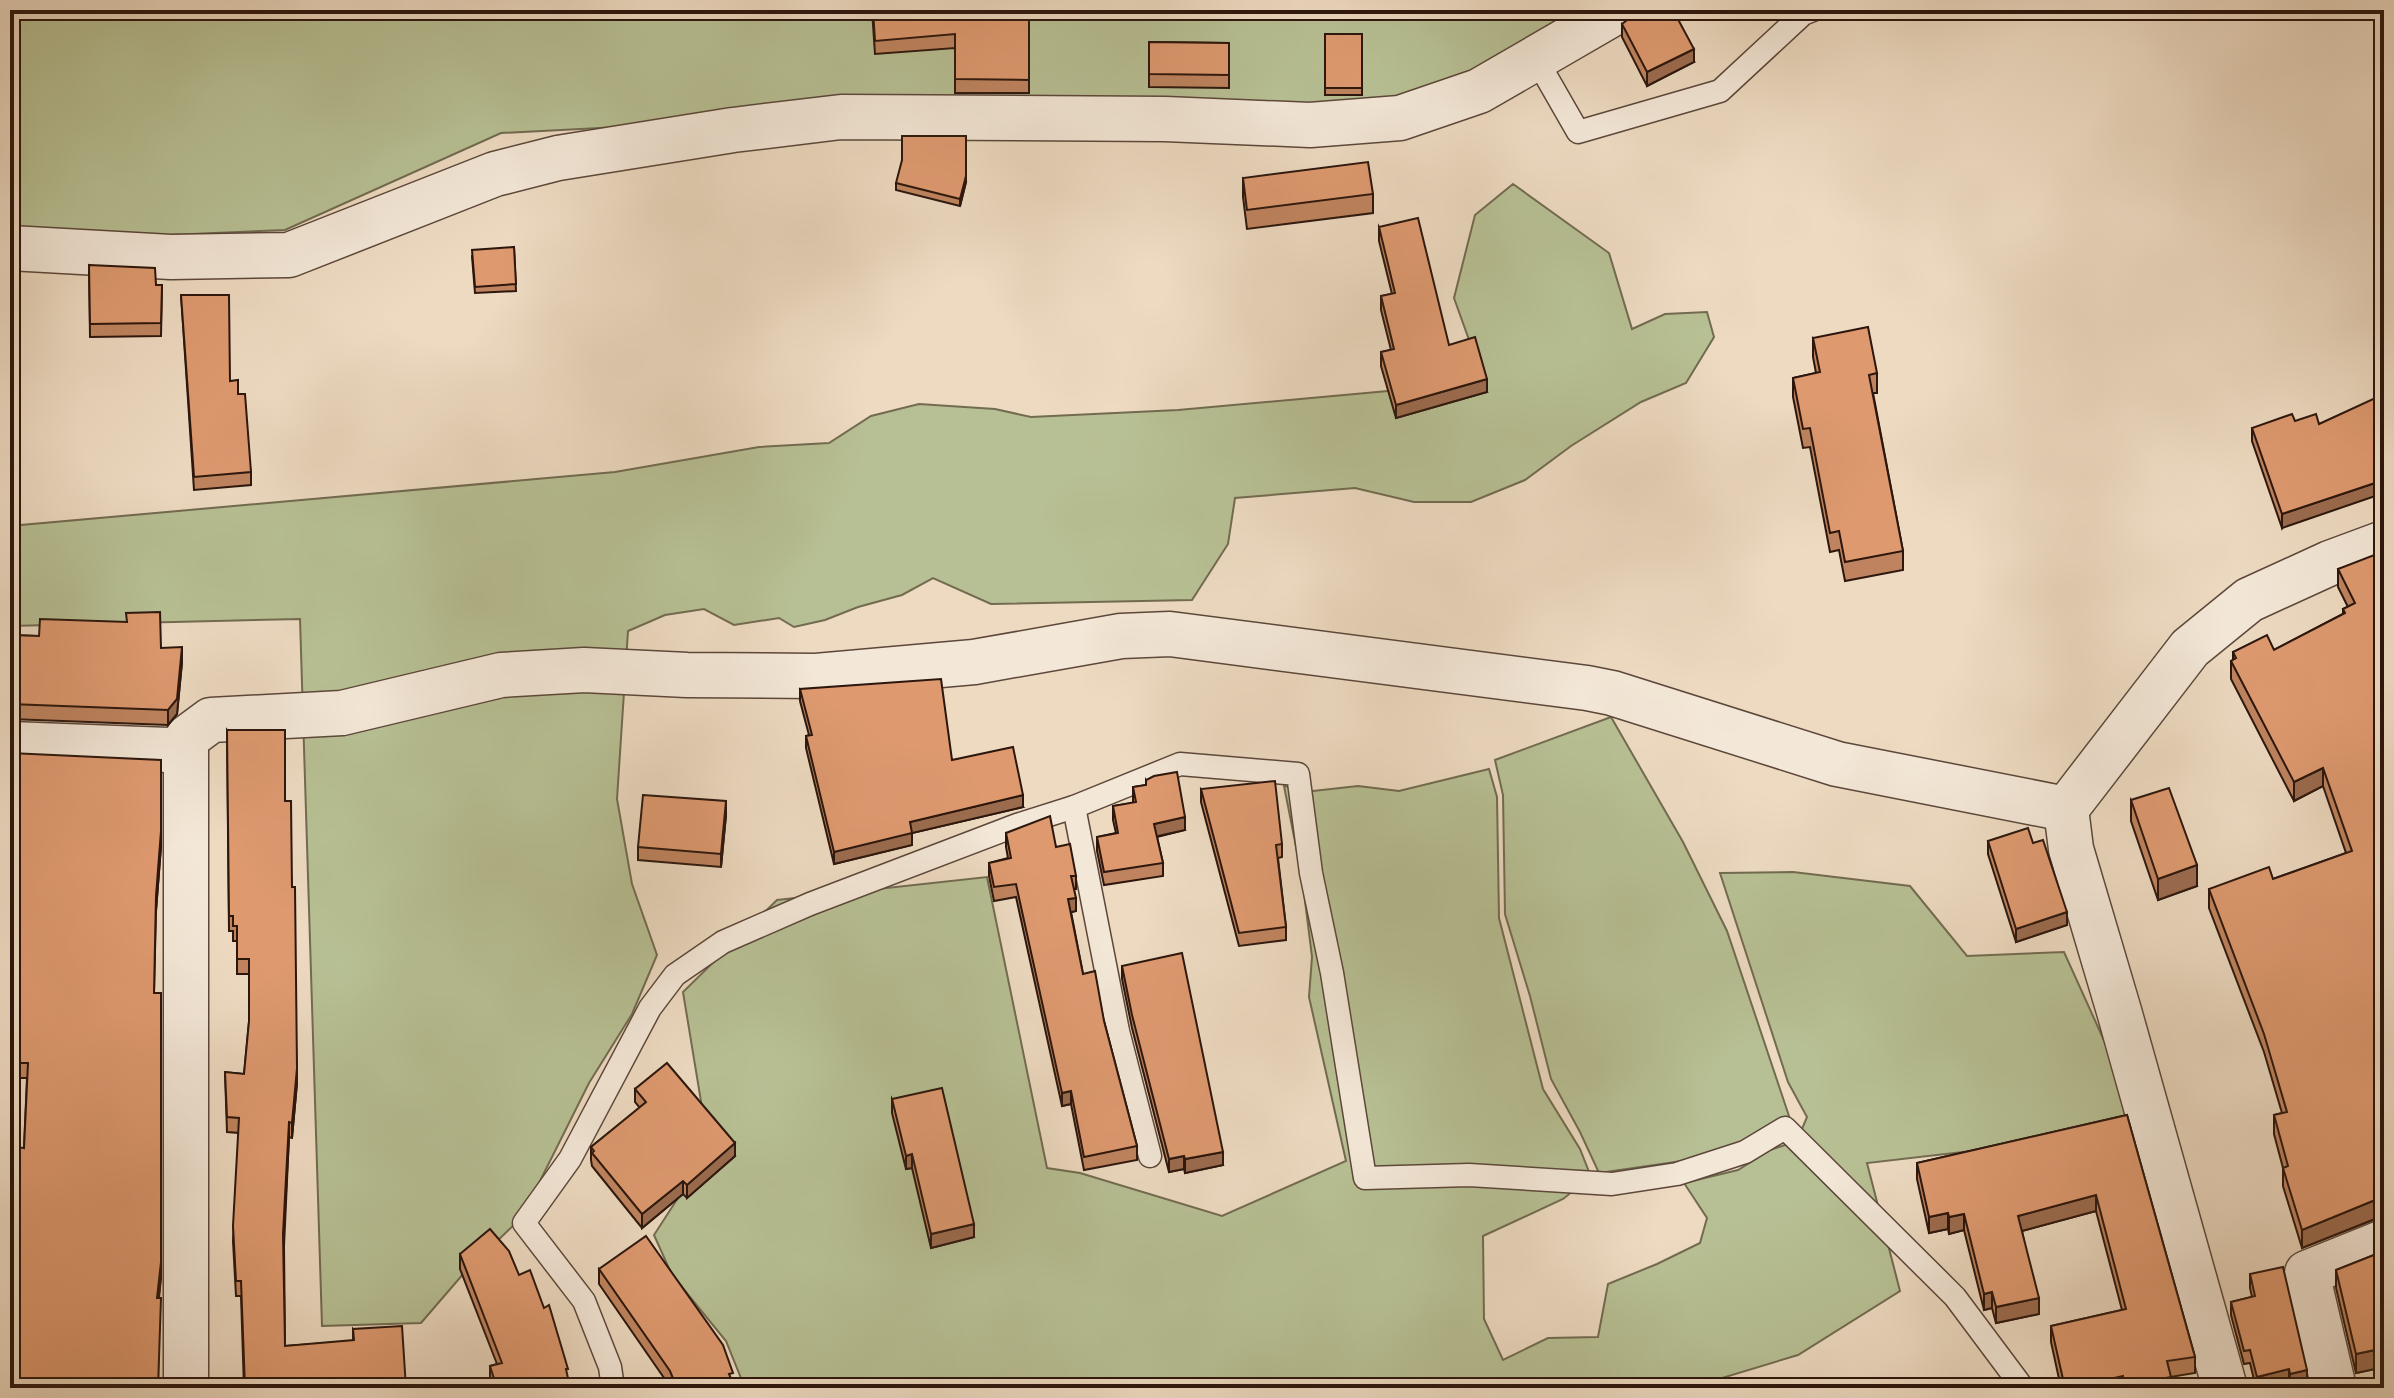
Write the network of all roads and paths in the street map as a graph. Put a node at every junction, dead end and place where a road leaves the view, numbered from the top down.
1 (1619, 10) edge
2 (1813, 10) edge
3 (1535, 57) junction
4 (10, 248) edge
5 (2384, 543) edge
6 (10, 744) edge
7 (186, 747) junction
8 (1074, 807) junction
9 (2066, 809) junction
10 (1150, 1156) dead end
11 (2384, 1242) edge
12 (186, 1388) edge
13 (613, 1388) edge
14 (2023, 1388) edge
15 (2225, 1388) edge
16 (2334, 1388) edge

1 - 3 street
2 - 3 lane
3 - 4 street
5 - 9 street
6 - 7 street
7 - 9 street
7 - 12 street
8 - 10 lane
8 - 13 lane
8 - 14 lane
9 - 15 street
11 - 16 street

